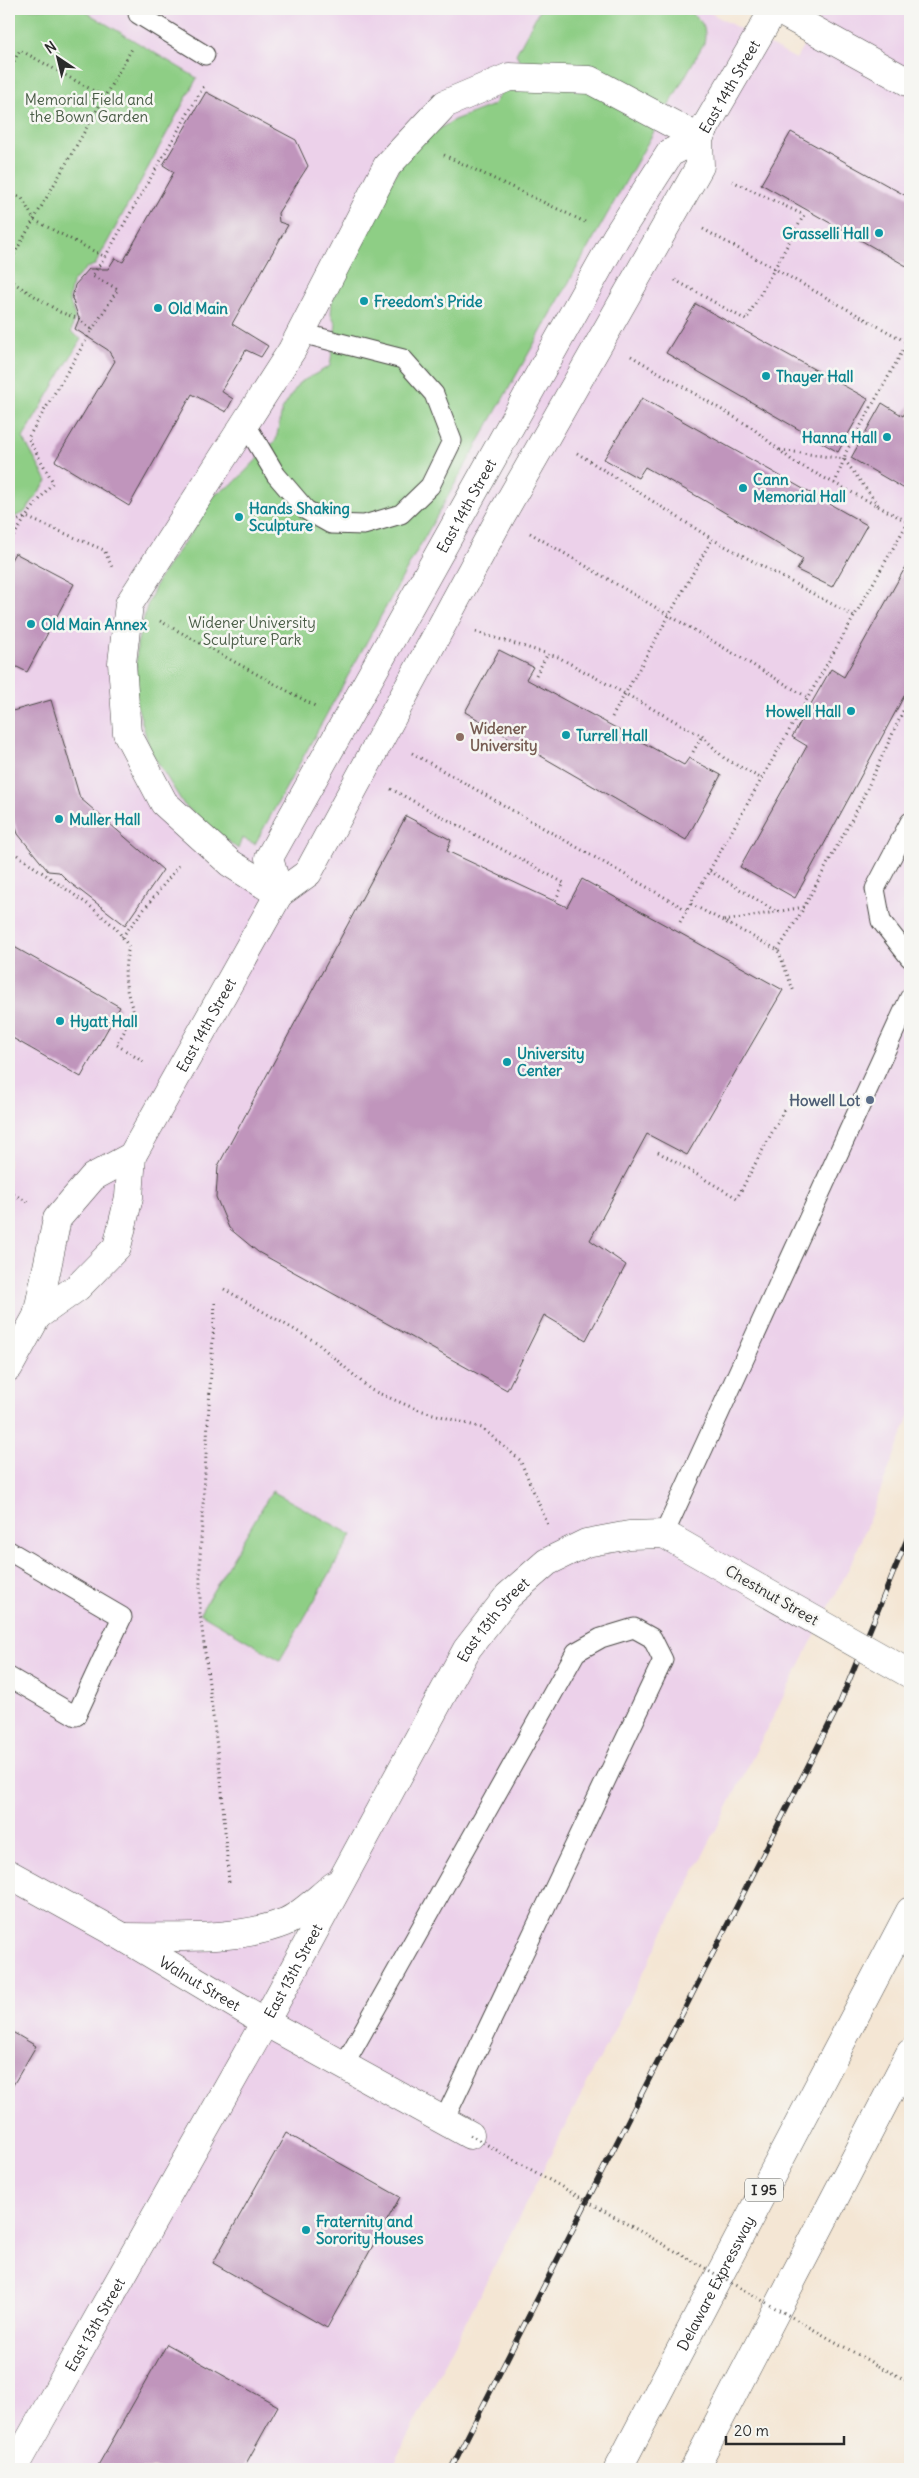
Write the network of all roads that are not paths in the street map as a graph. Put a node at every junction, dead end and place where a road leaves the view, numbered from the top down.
1 (775, 9) edge
2 (145, 15) edge
3 (205, 55) dead end
4 (910, 83) edge
5 (699, 138) junction
6 (301, 333) junction
7 (245, 423) junction
8 (910, 822) edge
9 (278, 894) junction
10 (910, 958) edge
11 (910, 997) edge
12 (132, 1156) junction
13 (37, 1316) junction
14 (9, 1367) edge
15 (629, 1534) joint
16 (664, 1534) junction
17 (9, 1551) edge
18 (910, 1674) edge
19 (9, 1677) edge
20 (9, 1874) edge
21 (344, 1878) junction
22 (910, 1911) edge
23 (123, 1937) junction
24 (265, 2022) junction
25 (910, 2053) edge
26 (344, 2065) junction
27 (444, 2120) junction
28 (470, 2135) road end
29 (13, 2469) edge
30 (618, 2469) edge
31 (694, 2469) edge

1 - 4 main road
1 - 5 main road, East 14th Street
2 - 3 lane
5 - 6 main road
5 - 9 main road, East 14th Street
5 - 9 main road, East 14th Street
6 - 7 main road
6 - 7 lane
7 - 9 main road
8 - 10 lane
9 - 12 main road, East 14th Street
11 - 16 lane
12 - 13 main road, East 14th Street
12 - 13 main road, East 14th Street
13 - 14 main road, East 14th Street
15 - 16 main road, Chestnut Street
15 - 21 main road, East 13th Street
16 - 18 main road, Chestnut Street, bridge
17 - 19 lane
20 - 23 main road, Walnut Street
21 - 23 main road
21 - 24 main road, East 13th Street
22 - 30 main road, Delaware Expressway / I 95
23 - 24 main road, Walnut Street
24 - 26 main road, Walnut Street
24 - 29 main road, East 13th Street
25 - 31 main road
26 - 27 main road, Walnut Street
26 - 27 lane
27 - 28 main road, Walnut Street

